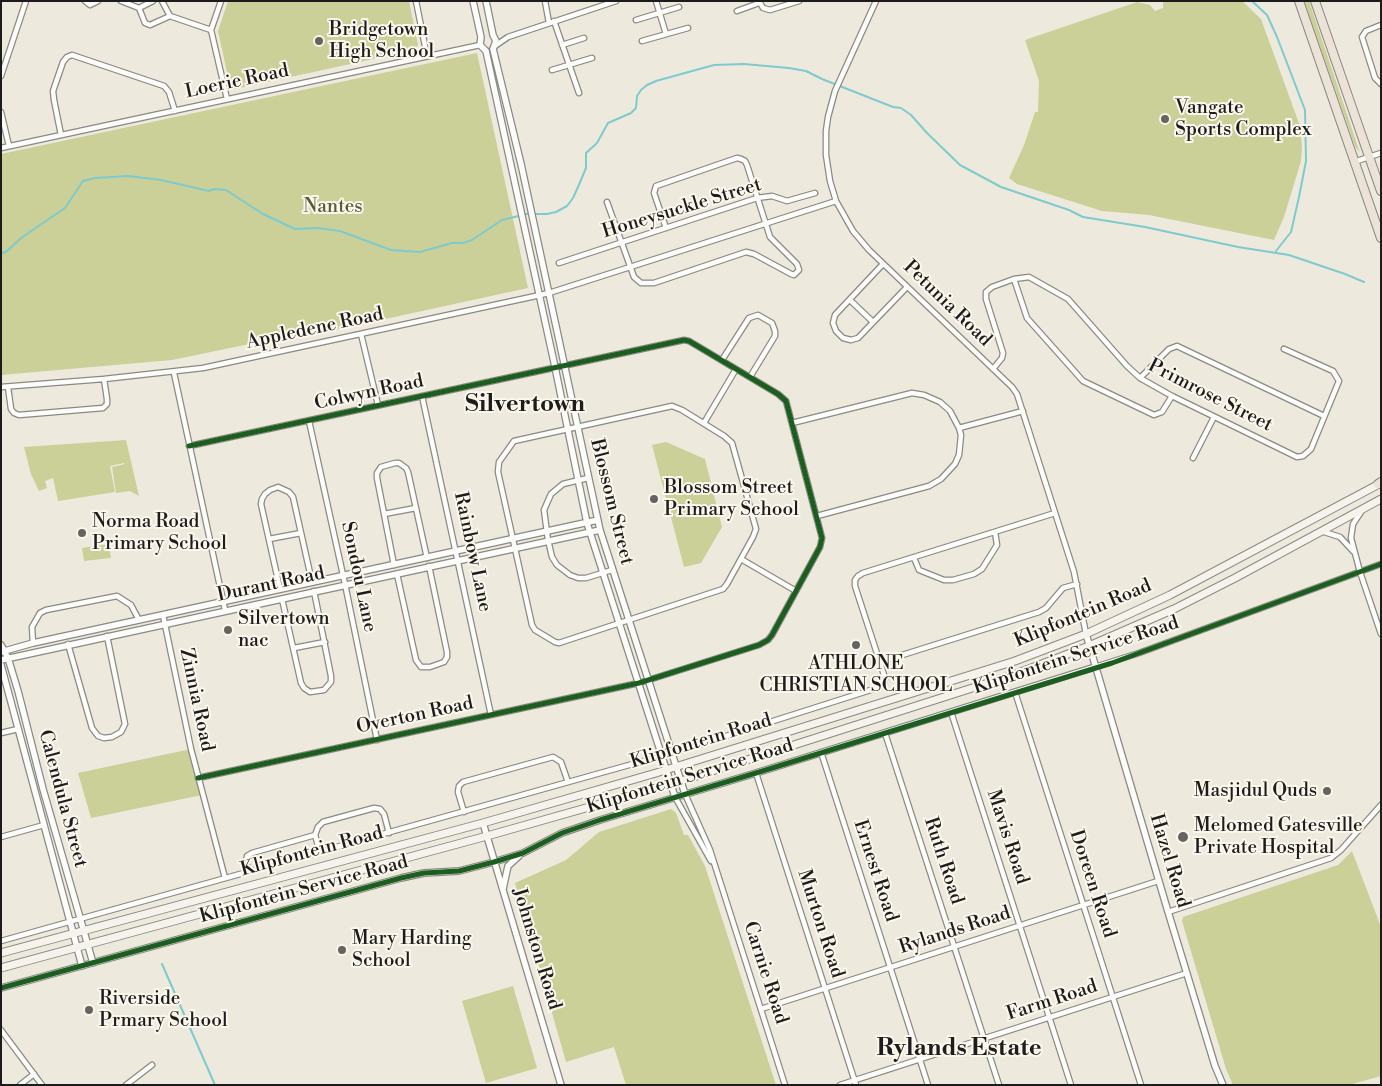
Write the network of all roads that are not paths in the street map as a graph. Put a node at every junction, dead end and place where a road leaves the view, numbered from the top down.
1 (26, 1) edge
2 (85, 1) edge
3 (98, 1) edge
4 (121, 1) edge
5 (153, 1) edge
6 (162, 1) edge
7 (221, 1) edge
8 (416, 1) edge
9 (473, 1) edge
10 (486, 1) edge
11 (545, 1) edge
12 (616, 1) edge
13 (656, 1) edge
14 (799, 1) edge
15 (876, 1) edge
16 (1299, 1) edge
17 (1315, 1) edge
18 (759, 2) edge
19 (605, 3) edge
20 (679, 7) dead end
21 (139, 8) junction
22 (737, 11) dead end
23 (660, 13) junction
24 (170, 16) junction
25 (636, 20) dead end
26 (552, 22) junction
27 (1381, 25) edge
28 (688, 28) dead end
29 (211, 30) junction
30 (666, 34) junction
31 (494, 36) junction
32 (480, 37) junction
33 (508, 37) junction
34 (584, 38) dead end
35 (642, 41) dead end
36 (562, 44) junction
37 (480, 45) junction
38 (494, 47) junction
39 (486, 51) junction
40 (427, 56) junction
41 (592, 58) dead end
42 (569, 65) junction
43 (552, 70) dead end
44 (1, 76) edge
45 (1381, 84) edge
46 (579, 93) dead end
47 (227, 100) junction
48 (175, 111) junction
49 (1, 112) edge
50 (61, 135) junction
51 (9, 146) junction
52 (1, 148) edge
53 (1381, 152) edge
54 (1369, 157) junction
55 (1354, 162) junction
56 (521, 164) junction
57 (511, 167) junction
58 (1381, 191) edge
59 (815, 193) dead end
60 (757, 198) junction
61 (836, 201) junction
62 (607, 202) dead end
63 (766, 223) junction
64 (666, 228) junction
65 (1381, 238) edge
66 (621, 242) junction
67 (559, 264) dead end
68 (883, 264) junction
69 (630, 267) junction
70 (1014, 279) junction
71 (907, 287) junction
72 (549, 293) junction
73 (540, 295) junction
74 (850, 300) junction
75 (873, 322) junction
76 (361, 334) junction
77 (1284, 349) dead end
78 (722, 360) junction
79 (564, 366) junction
80 (555, 368) junction
81 (736, 369) junction
82 (993, 369) junction
83 (174, 373) junction
84 (750, 377) junction
85 (1140, 378) junction
86 (104, 380) junction
87 (1, 387) edge
88 (8, 387) junction
89 (422, 396) junction
90 (1172, 396) junction
91 (378, 405) junction
92 (1023, 411) junction
93 (1324, 416) junction
94 (1214, 417) junction
95 (309, 421) junction
96 (704, 423) junction
97 (792, 424) junction
98 (577, 427) junction
99 (959, 428) junction
100 (568, 429) junction
101 (189, 446) junction
102 (1193, 458) dead end
103 (588, 478) junction
104 (578, 480) junction
105 (1380, 483) edge
106 (1381, 500) edge
107 (1368, 506) junction
108 (416, 508) junction
109 (1056, 513) junction
110 (384, 514) junction
111 (817, 516) junction
112 (598, 520) junction
113 (587, 523) junction
114 (600, 530) junction
115 (546, 532) junction
116 (590, 532) junction
117 (995, 532) junction
118 (1321, 532) junction
119 (300, 533) junction
120 (269, 539) junction
121 (513, 539) junction
122 (548, 540) junction
123 (515, 548) junction
124 (457, 551) junction
125 (1354, 552) junction
126 (427, 558) junction
127 (914, 558) junction
128 (458, 560) junction
129 (741, 560) junction
130 (394, 564) junction
131 (1381, 564) edge
132 (429, 566) junction
133 (612, 570) junction
134 (1360, 572) junction
135 (603, 573) junction
136 (397, 574) junction
137 (343, 576) junction
138 (312, 582) junction
139 (345, 584) junction
140 (1077, 584) junction
141 (280, 589) junction
142 (314, 591) junction
143 (796, 591) junction
144 (282, 599) junction
145 (223, 602) junction
146 (225, 610) junction
147 (163, 615) junction
148 (139, 620) junction
149 (629, 620) junction
150 (620, 623) junction
151 (164, 624) junction
152 (1380, 628) edge
153 (86, 631) junction
154 (1086, 634) junction
155 (1381, 634) edge
156 (107, 636) junction
157 (88, 640) junction
158 (325, 642) junction
159 (34, 643) junction
160 (68, 644) junction
161 (1088, 646) junction
162 (294, 648) junction
163 (2, 649) edge
164 (8, 658) junction
165 (1, 660) edge
166 (880, 662) junction
167 (1, 665) edge
168 (1095, 667) junction
169 (649, 680) junction
170 (639, 683) junction
171 (1015, 692) junction
172 (951, 712) junction
173 (491, 715) junction
174 (18, 729) junction
175 (1, 733) edge
176 (885, 733) junction
177 (377, 740) junction
178 (822, 752) junction
179 (672, 753) junction
180 (662, 756) junction
181 (676, 767) junction
182 (667, 770) junction
183 (756, 773) junction
184 (198, 778) junction
185 (568, 782) junction
186 (680, 782) junction
187 (671, 784) junction
188 (43, 789) junction
189 (36, 791) junction
190 (685, 794) junction
191 (675, 797) junction
192 (1381, 805) edge
193 (464, 812) junction
194 (483, 823) junction
195 (44, 825) junction
196 (389, 833) junction
197 (315, 835) junction
198 (487, 836) junction
199 (1, 837) edge
200 (320, 852) junction
201 (523, 853) junction
202 (494, 862) junction
203 (249, 872) junction
204 (716, 872) junction
205 (225, 878) junction
206 (1158, 881) junction
207 (503, 892) junction
208 (1083, 905) junction
209 (1168, 912) junction
210 (80, 920) junction
211 (69, 923) junction
212 (1020, 926) junction
213 (83, 931) junction
214 (72, 934) junction
215 (1, 941) edge
216 (88, 945) junction
217 (955, 947) junction
218 (76, 948) junction
219 (1, 953) edge
220 (93, 963) junction
221 (82, 966) junction
222 (890, 967) junction
223 (1, 968) edge
224 (1187, 973) junction
225 (1, 988) edge
226 (825, 988) junction
227 (1113, 997) junction
228 (761, 1009) junction
229 (1049, 1018) junction
230 (1, 1030) edge
231 (984, 1038) junction
232 (920, 1060) junction
233 (152, 1065) dead end
234 (34, 1074) junction
235 (856, 1082) edge
236 (20, 1085) edge
237 (42, 1085) edge
238 (126, 1085) edge
239 (561, 1085) edge
240 (785, 1085) edge
241 (840, 1085) edge
242 (928, 1085) edge
243 (999, 1085) edge
244 (1071, 1085) edge
245 (1141, 1085) edge
246 (1223, 1085) edge

1 - 44 street
2 - 3 street
4 - 21 street
5 - 21 street
6 - 24 street
7 - 29 street
8 - 40 street
9 - 32 street
10 - 31 street
11 - 26 street
12 - 19 street
13 - 23 street
14 - 18 street
15 - 61 street, Petunia Road
16 - 55 highway
17 - 54 highway
18 - 22 street
19 - 26 street
20 - 23 street
21 - 24 street
23 - 25 street
23 - 30 street
24 - 29 street
26 - 33 street
26 - 36 street
27 - 45 street
28 - 30 street
29 - 47 street
30 - 35 street
31 - 32 street
31 - 33 street
31 - 38 street
32 - 37 street
33 - 38 street
34 - 36 street
36 - 42 street
37 - 39 street
37 - 40 street, Loerie Road
38 - 39 street
38 - 56 street, Blossom Street
39 - 57 street, Blossom Street
40 - 47 street, Loerie Road
41 - 42 street
42 - 43 street
42 - 46 street
47 - 48 street, Loerie Road
48 - 50 street, Loerie Road
48 - 50 street
49 - 51 street
50 - 51 street, Loerie Road
51 - 52 street, Loerie Road
53 - 54 street
54 - 55 street
54 - 58 highway
55 - 65 highway
56 - 57 street
56 - 72 street, Blossom Street
57 - 73 street, Blossom Street
59 - 60 street, Honeysuckle Street
60 - 63 street
60 - 64 street, Honeysuckle Street
60 - 64 street
61 - 63 street, Appledene Road
61 - 68 street, Petunia Road
62 - 66 street
63 - 69 street, Appledene Road
63 - 69 street
64 - 66 street, Honeysuckle Street
66 - 67 street, Honeysuckle Street
66 - 69 street
68 - 71 street, Petunia Road
68 - 74 street
69 - 72 street, Appledene Road
70 - 82 street, Primrose Street
70 - 85 street, Primrose Street
70 - 90 street
71 - 75 street
71 - 82 street, Petunia Road
72 - 73 street, Appledene Road
72 - 79 street, Blossom Street
73 - 76 street, Appledene Road
73 - 80 street, Blossom Street
74 - 75 street
74 - 75 street
76 - 83 street, Appledene Road
76 - 91 street
77 - 93 street, Primrose Street
78 - 79 street, Colwyn Road
78 - 81 street, Colwyn Road
78 - 84 street
79 - 80 street, Colwyn Road
79 - 98 street, Blossom Street
80 - 89 street, Colwyn Road
80 - 100 street, Blossom Street
81 - 84 street, Colwyn Road
81 - 96 street
82 - 92 street, Petunia Road
83 - 86 street, Appledene Road
83 - 101 street
84 - 97 street, Colwyn Road
85 - 90 street, Primrose Street
85 - 93 street
86 - 88 street, Appledene Road
86 - 88 street
87 - 88 street, Appledene Road
89 - 91 street, Colwyn Road
89 - 124 street, Rainbow Lane
90 - 94 street, Primrose Street
91 - 95 street, Colwyn Road
92 - 99 street
92 - 109 street, Petunia Road
93 - 94 street, Primrose Street
94 - 102 street
95 - 101 street, Colwyn Road
95 - 137 street, Sondou Lane
96 - 98 street
96 - 129 street
97 - 99 street
97 - 111 street, Overton Road
98 - 100 street
98 - 103 street, Blossom Street
99 - 111 street
100 - 104 street, Blossom Street
100 - 121 street
101 - 145 street
103 - 104 street
103 - 112 street, Blossom Street
104 - 113 street, Blossom Street
104 - 115 street
105 - 154 main road, Klipfontein Road
106 - 107 main road, Klipfontein Road
107 - 118 main road, Klipfontein Road
107 - 125 street
108 - 110 street
108 - 110 street
108 - 126 street
109 - 117 street
109 - 140 street, Petunia Road
110 - 130 street
111 - 143 street, Overton Road
112 - 113 street, Durant Road
112 - 114 street, Blossom Street
113 - 115 street, Durant Road
113 - 116 street, Blossom Street
114 - 116 street, Durant Road
114 - 133 street, Blossom Street
115 - 121 street, Durant Road
115 - 122 street
116 - 122 street, Durant Road
116 - 135 street, Blossom Street
117 - 127 street
117 - 127 street
118 - 125 street
118 - 161 main road, Klipfontein Road
119 - 120 street
119 - 120 street
119 - 138 street
120 - 141 street
121 - 123 street
121 - 124 street, Durant Road
122 - 123 street, Durant Road
122 - 135 street
123 - 128 street, Durant Road
123 - 150 street
124 - 126 street, Durant Road
124 - 128 street, Rainbow Lane
125 - 134 street
126 - 130 street, Durant Road
127 - 166 street
128 - 132 street, Durant Road
128 - 173 street, Rainbow Lane
129 - 143 street
129 - 149 street
130 - 137 street, Durant Road
131 - 134 street, Klipfontein Service Road
132 - 136 street, Durant Road
132 - 136 street
133 - 135 street
133 - 149 street, Blossom Street
134 - 152 street
134 - 168 street, Klipfontein Service Road
135 - 150 street, Blossom Street
136 - 139 street, Durant Road
137 - 138 street, Durant Road
137 - 139 street, Sondou Lane
138 - 141 street, Durant Road
139 - 142 street, Durant Road
139 - 177 street, Sondou Lane
140 - 154 street, Petunia Road
140 - 166 street
141 - 145 street, Durant Road
142 - 144 street, Durant Road
142 - 158 street
143 - 169 street, Overton Road
144 - 146 street, Durant Road
144 - 162 street
145 - 146 street
145 - 147 street, Durant Road
146 - 151 street, Durant Road
147 - 148 street, Durant Road
147 - 151 street, Zinnia Road
148 - 153 street, Durant Road
148 - 159 street
149 - 150 street
149 - 169 street, Blossom Street
150 - 170 street, Blossom Street
151 - 156 street, Durant Road
151 - 184 street, Zinnia Road
152 - 155 street
153 - 157 street
153 - 159 street, Durant Road
154 - 161 street, Hazel Road
154 - 181 main road, Klipfontein Road
156 - 157 street, Durant Road
156 - 160 street
157 - 160 street, Durant Road
158 - 162 street
158 - 162 street
159 - 163 street, Durant Road
160 - 164 street, Durant Road
161 - 168 street, Hazel Road
161 - 186 main road, Klipfontein Road
163 - 164 street, Calendula Street
164 - 165 street, Durant Road
164 - 188 street, Calendula Street
166 - 179 street
167 - 174 street, Calendula Street
168 - 171 street, Klipfontein Service Road
168 - 206 street, Hazel Road
169 - 170 street, Overton Road
169 - 179 street, Blossom Street
170 - 173 street, Overton Road
170 - 180 street, Blossom Street
171 - 172 street, Klipfontein Service Road
171 - 208 street, Doreen Road
172 - 176 street, Klipfontein Service Road
172 - 212 street, Mavis Road
173 - 177 street, Overton Road
174 - 175 street
174 - 189 street, Calendula Street
176 - 178 street, Klipfontein Service Road
176 - 217 street, Ruth Road
177 - 184 street, Overton Road
178 - 183 street, Klipfontein Service Road
178 - 222 street, Ernest Road
179 - 180 street
179 - 181 street, Blossom Street
180 - 182 street, Blossom Street
180 - 185 street
181 - 182 main road, Klipfontein Road
181 - 186 street, Blossom Street
182 - 187 street, Blossom Street
182 - 194 main road, Klipfontein Road
183 - 190 street, Klipfontein Service Road
183 - 226 street, Murton Road
184 - 205 street, Zinnia Road
185 - 193 street
185 - 193 street
186 - 187 main road, Klipfontein Road
186 - 190 street, Carnie Road
187 - 191 street, Carnie Road
187 - 198 main road, Klipfontein Road
188 - 189 street
188 - 210 street, Calendula Street
189 - 195 street, Calendula Street
190 - 191 street, Klipfontein Service Road
190 - 204 street, Carnie Road
191 - 201 street, Klipfontein Service Road
191 - 204 street, Carnie Road
192 - 209 street
193 - 196 street
194 - 198 street, Johnston Road
194 - 213 main road, Klipfontein Road
195 - 199 street
195 - 211 street, Calendula Street
196 - 197 street
196 - 200 street
197 - 200 street
197 - 203 street
198 - 202 street, Johnston Road
198 - 216 main road, Klipfontein Road
200 - 203 street
201 - 202 street, Klipfontein Service Road
201 - 207 street
202 - 207 street, Johnston Road
202 - 220 street, Klipfontein Service Road
203 - 205 street
204 - 228 street, Carnie Road
205 - 210 street
206 - 208 street, Rylands Road
206 - 209 street, Hazel Road
207 - 239 street, Johnston Road
208 - 212 street, Rylands Road
208 - 227 street, Doreen Road
209 - 224 street, Hazel Road
210 - 211 street
210 - 213 street, Calendula Street
211 - 214 street, Calendula Street
211 - 215 street
212 - 217 street, Rylands Road
212 - 229 street, Mavis Road
213 - 214 main road, Klipfontein Road
213 - 216 street, Calendula Street
214 - 218 street, Calendula Street
214 - 219 main road, Klipfontein Road
216 - 218 main road, Klipfontein Road
216 - 220 street, Calendula Street
217 - 222 street, Rylands Road
217 - 231 street, Ruth Road
218 - 221 street, Calendula Street
218 - 223 main road, Klipfontein Road
220 - 221 street, Klipfontein Service Road
221 - 225 street, Klipfontein Service Road
222 - 226 street, Rylands Road
222 - 232 street, Ernest Road
224 - 227 street, Farm Road
224 - 246 street, Hazel Road
226 - 228 street, Rylands Road
226 - 235 street, Murton Road
227 - 229 street, Farm Road
227 - 245 street, Doreen Road
228 - 240 street, Carnie Road
229 - 231 street, Farm Road
229 - 244 street, Mavis Road
230 - 234 street
231 - 232 street, Farm Road
231 - 243 street, Ruth Road
232 - 235 street, Farm Road
232 - 242 street, Ernest Road
233 - 238 street
234 - 236 street
234 - 237 street
235 - 241 street, Farm Road

